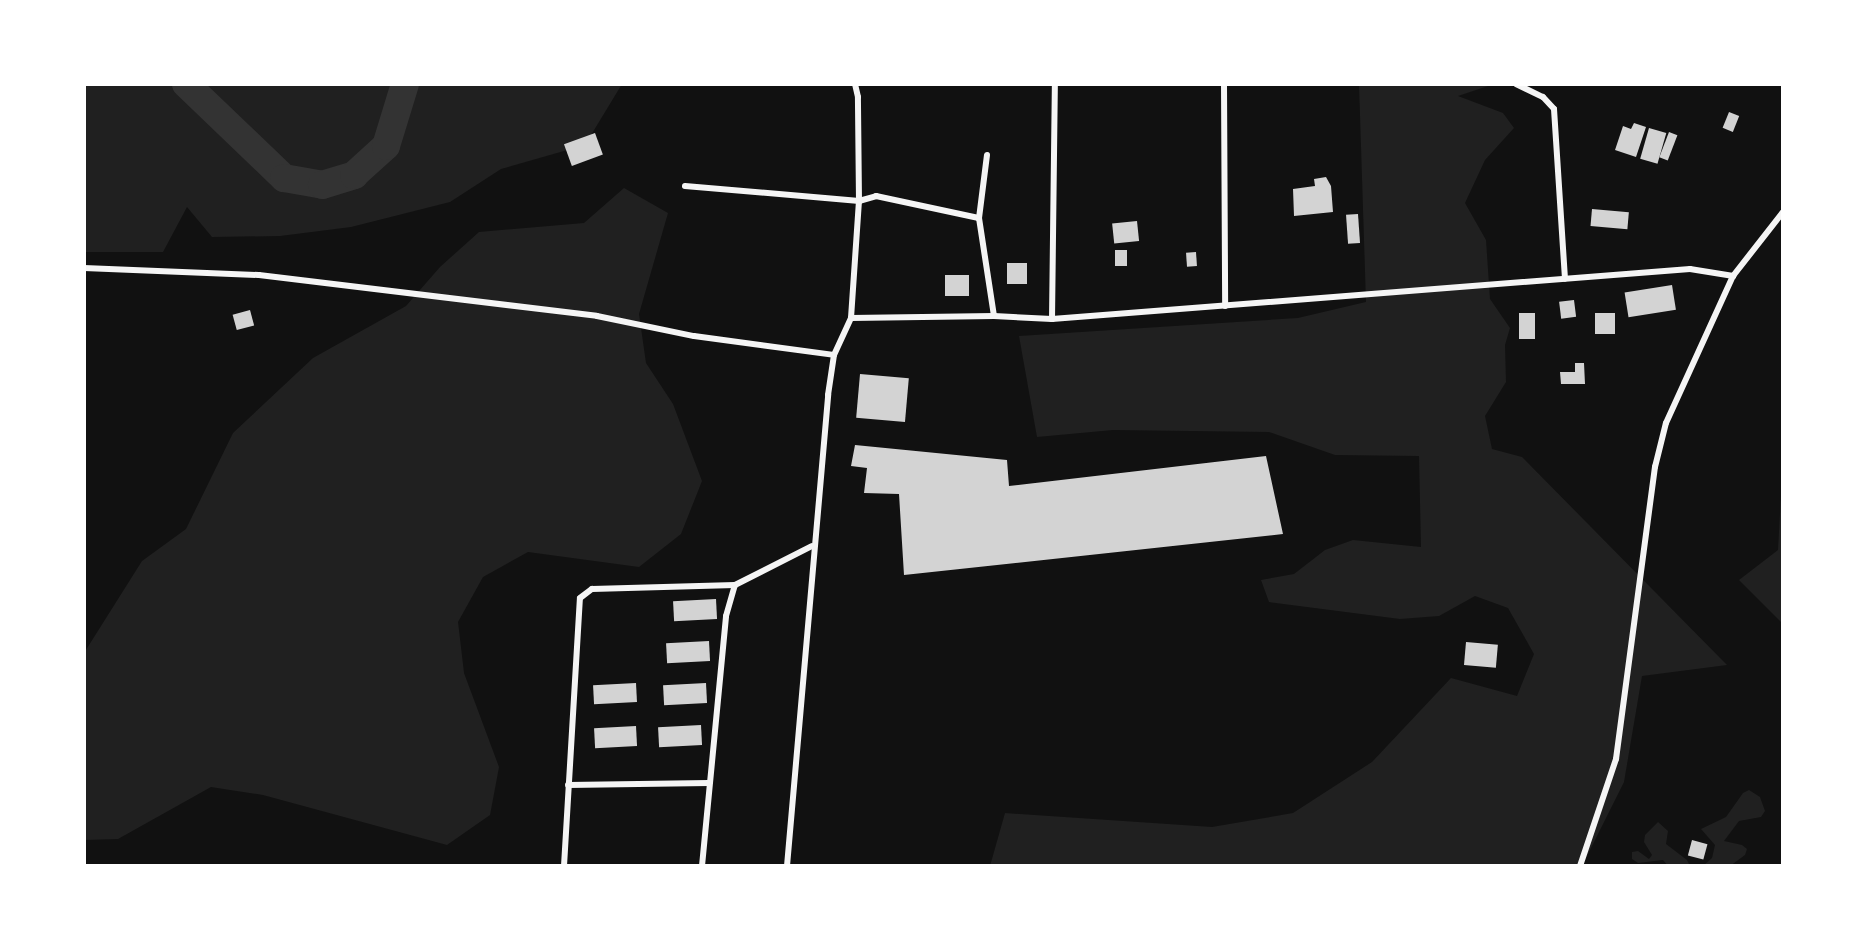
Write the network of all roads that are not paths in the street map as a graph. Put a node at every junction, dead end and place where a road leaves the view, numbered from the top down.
1 (855, 84) edge
2 (1055, 84) edge
3 (1224, 84) edge
4 (1516, 84) edge
5 (987, 155) dead end
6 (685, 186) dead end
7 (859, 201) junction
8 (1783, 212) edge
9 (979, 218) junction
10 (84, 268) edge
11 (1733, 276) junction
12 (1565, 279) junction
13 (1225, 306) junction
14 (994, 316) junction
15 (851, 318) junction
16 (1052, 319) junction
17 (834, 355) junction
18 (812, 546) junction
19 (735, 585) junction
20 (709, 783) junction
21 (568, 785) junction
22 (564, 866) edge
23 (702, 866) edge
24 (787, 866) edge
25 (1580, 866) edge

1 - 7 street
2 - 16 street
3 - 13 street
4 - 12 street
5 - 9 street
6 - 7 street
7 - 9 street
7 - 15 street
8 - 11 street
9 - 14 street
10 - 17 street
11 - 12 street
11 - 25 street
12 - 13 street
13 - 16 street
14 - 15 street
14 - 16 street
15 - 17 street
17 - 18 street
18 - 19 street
18 - 24 street
19 - 20 street
19 - 21 street
20 - 21 street
20 - 23 street
21 - 22 street

